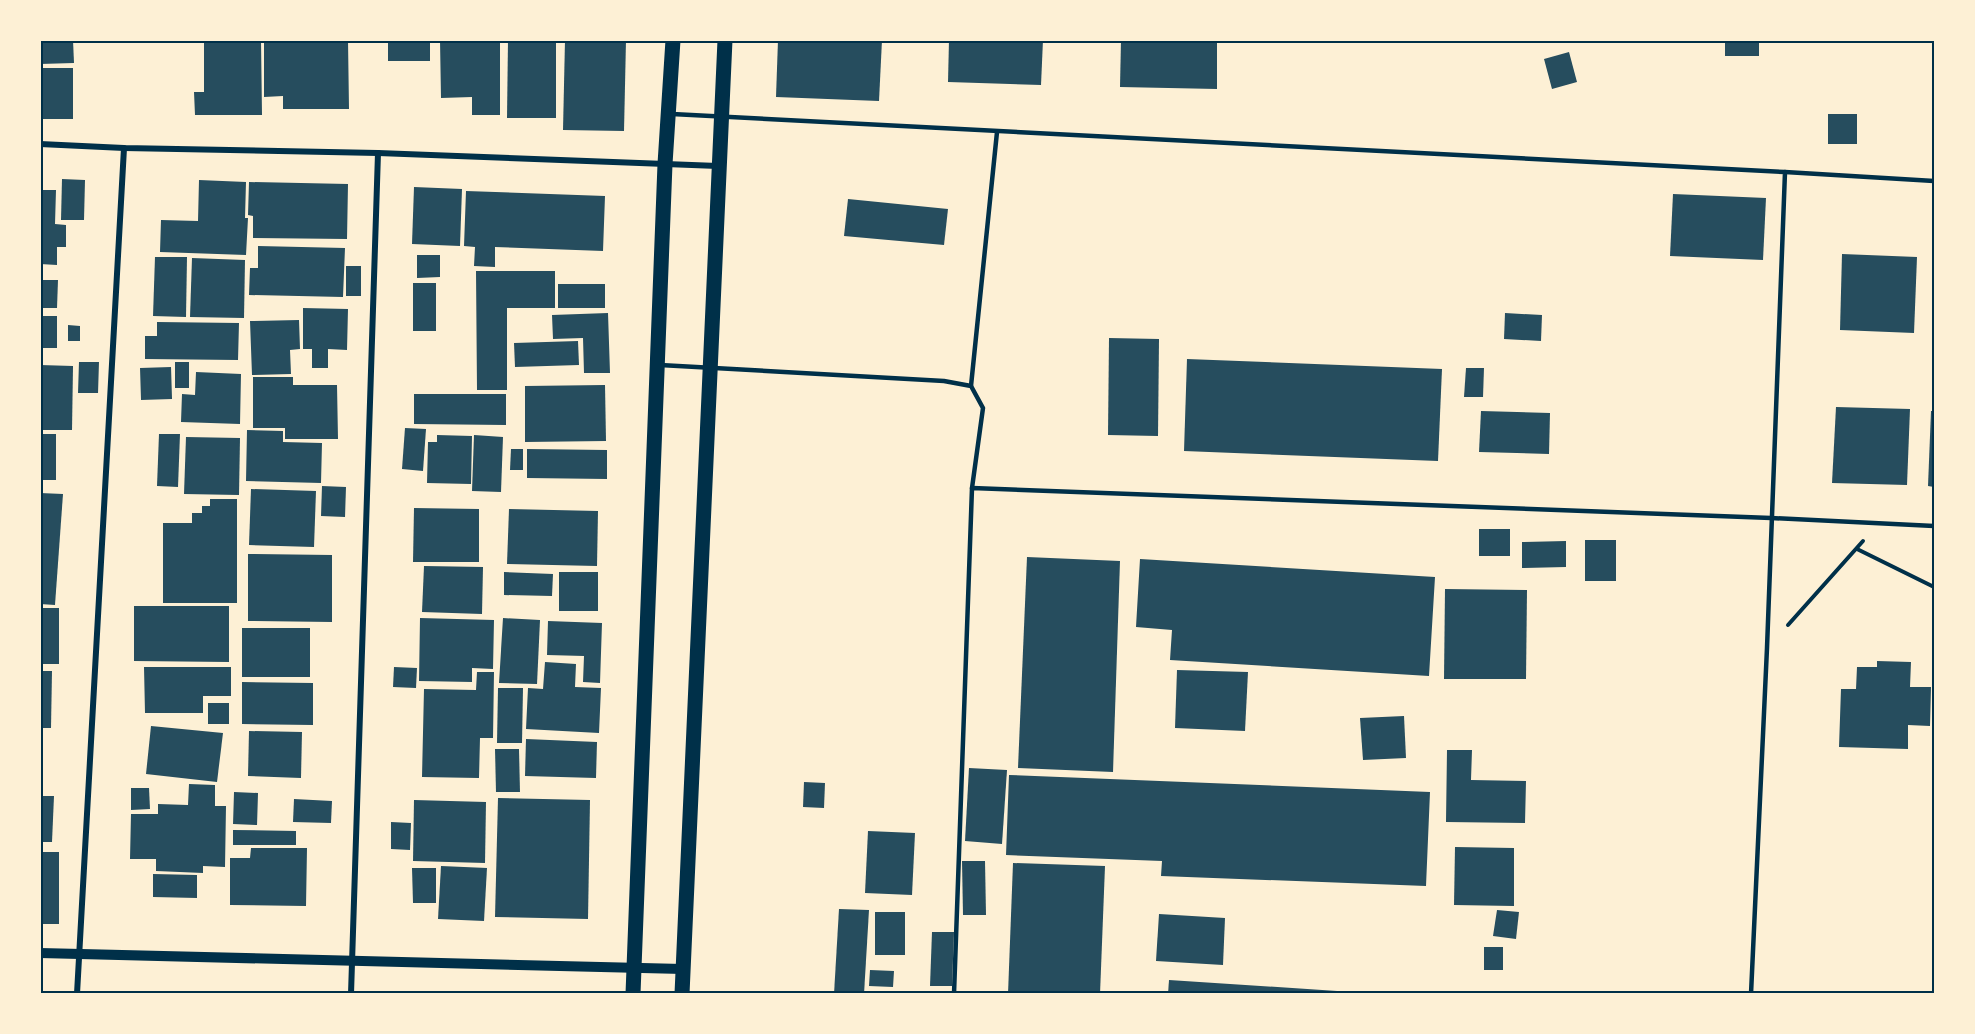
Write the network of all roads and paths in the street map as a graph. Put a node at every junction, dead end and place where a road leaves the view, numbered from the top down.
1 (673, 40) edge
2 (725, 40) edge
3 (670, 114) junction
4 (722, 118) junction
5 (997, 132) junction
6 (40, 144) edge
7 (124, 148) junction
8 (378, 153) junction
9 (665, 164) junction
10 (718, 166) junction
11 (1785, 172) junction
12 (1935, 181) edge
13 (657, 364) junction
14 (709, 366) junction
15 (971, 386) junction
16 (972, 488) junction
17 (1771, 518) junction
18 (1877, 523) junction
19 (1935, 526) edge
20 (1857, 549) junction
21 (1935, 586) edge
22 (1767, 648) junction
23 (40, 954) edge
24 (78, 955) junction
25 (353, 960) junction
26 (633, 968) junction
27 (683, 969) junction
28 (77, 993) edge
29 (351, 993) edge
30 (633, 993) edge
31 (682, 993) edge
32 (954, 993) edge
33 (1751, 993) edge

1 - 3 main road
2 - 4 main road
3 - 4 lane
3 - 9 main road
4 - 5 lane
4 - 10 main road
5 - 11 lane
5 - 15 lane
6 - 7 street
7 - 8 street
7 - 24 street
8 - 9 street
8 - 25 street
9 - 10 street
9 - 13 main road
10 - 14 main road
11 - 12 lane
11 - 17 lane
13 - 14 lane
13 - 26 main road
14 - 15 lane
14 - 27 main road
15 - 16 lane
16 - 17 lane
16 - 32 lane
17 - 18 lane
17 - 22 lane
18 - 19 lane
18 - 20 path
20 - 21 path
20 - 22 path
22 - 33 lane
23 - 24 street
24 - 25 street
24 - 28 street
25 - 26 street
25 - 29 street
26 - 27 street
26 - 30 main road
27 - 31 main road

